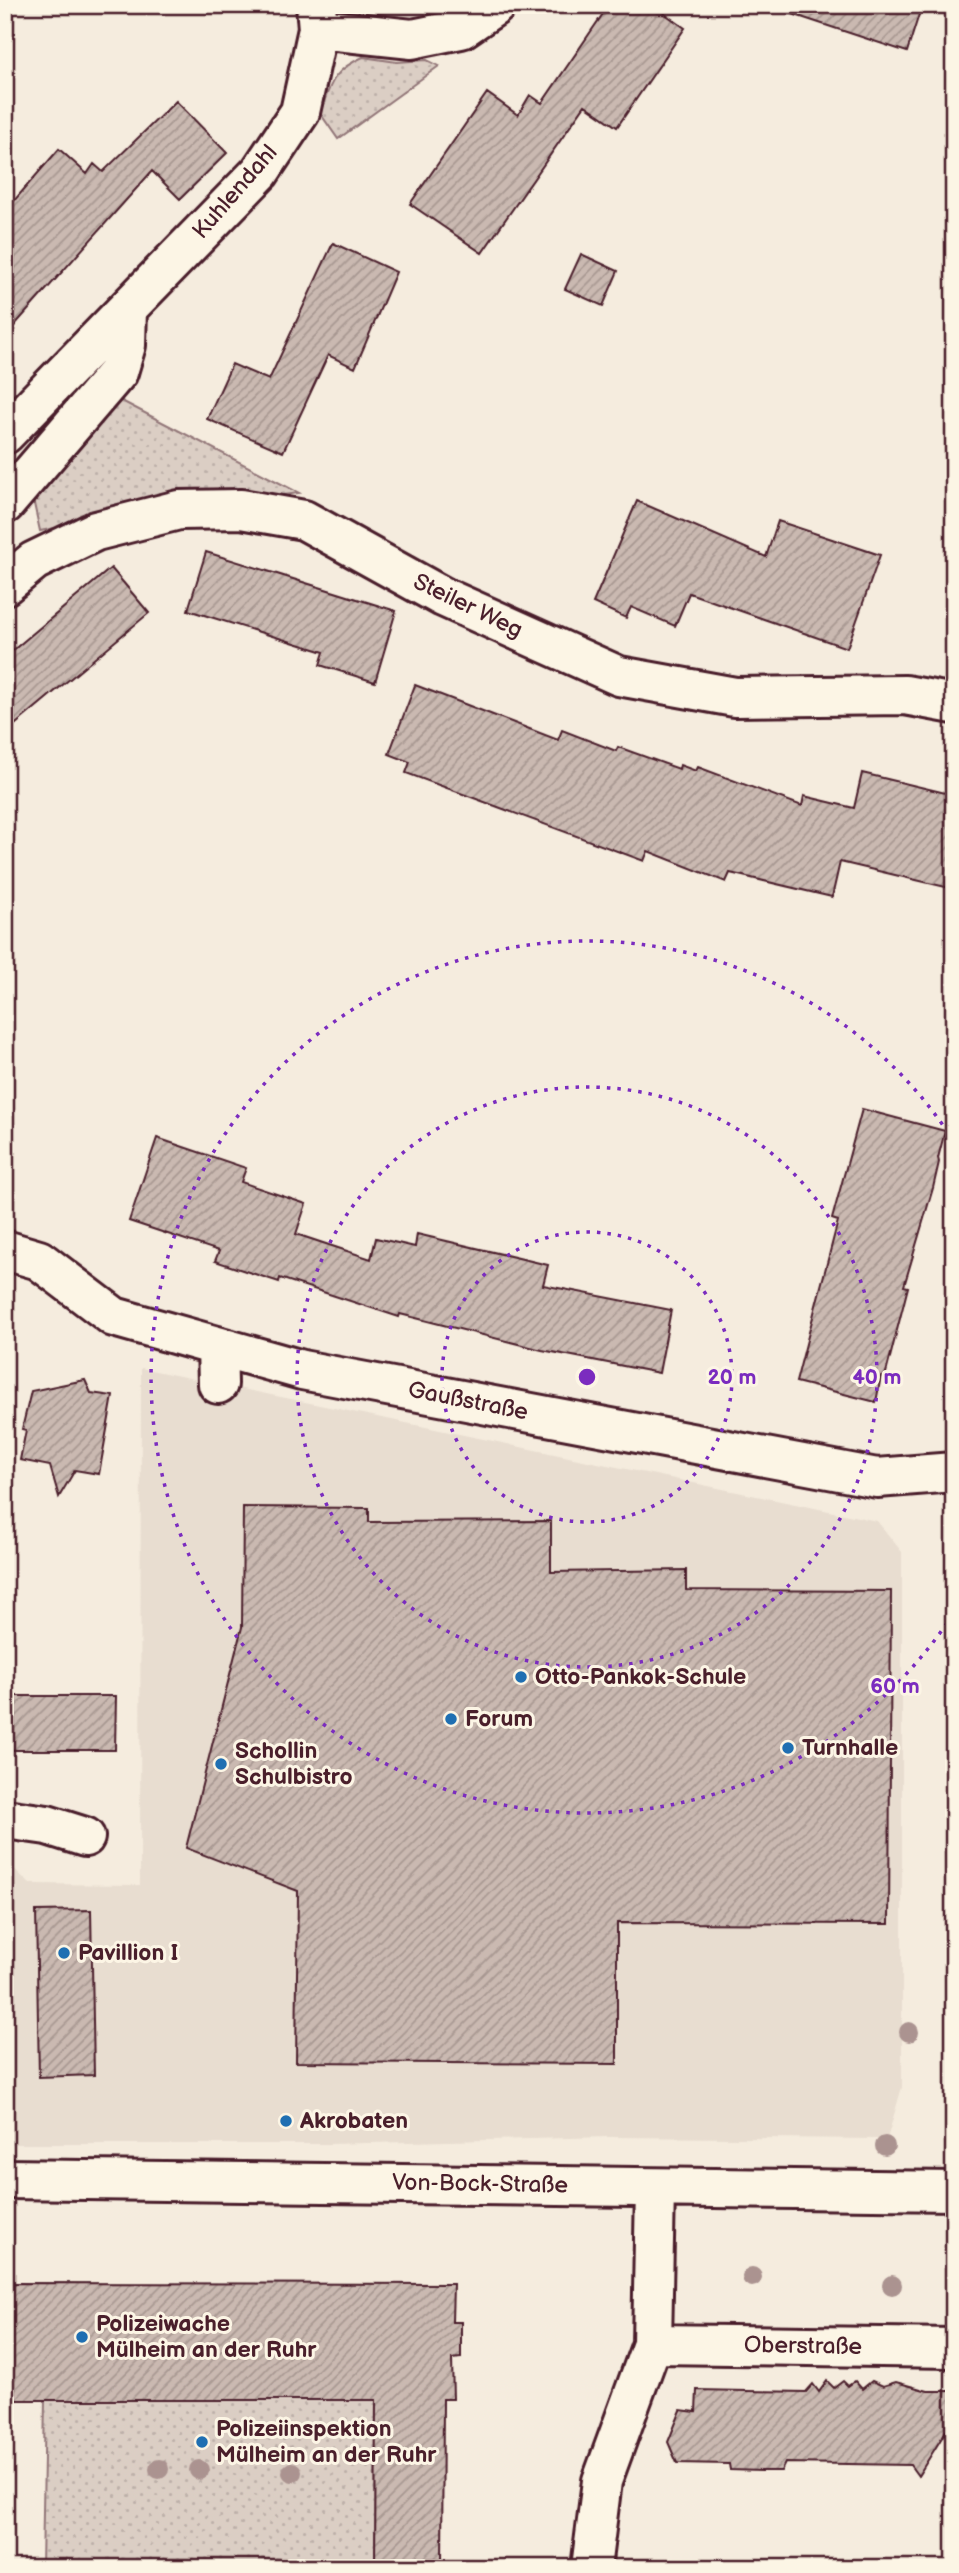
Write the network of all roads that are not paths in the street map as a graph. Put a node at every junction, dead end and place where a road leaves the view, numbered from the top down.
1 (496, 5) edge
2 (317, 17) edge
3 (128, 309) junction
4 (5, 433) edge
5 (5, 504) edge
6 (5, 585) edge
7 (954, 704) edge
8 (5, 1250) edge
9 (217, 1346) junction
10 (218, 1384) dead end
11 (954, 1472) edge
12 (5, 1819) edge
13 (85, 1837) dead end
14 (5, 2179) edge
15 (655, 2188) junction
16 (954, 2191) edge
17 (652, 2344) junction
18 (954, 2348) edge
19 (591, 2568) edge

1 - 2 street, Kuhlendahl
2 - 3 street, Kuhlendahl
3 - 4 street, Kuhlendahl
3 - 5 street
6 - 7 street, Steiler Weg
8 - 9 street, Gaußstraße
9 - 10 street
9 - 11 street, Gaußstraße
12 - 13 street
14 - 15 street, Von-Bock-Straße
15 - 16 street, Von-Bock-Straße
15 - 17 street
17 - 18 street, Oberstraße
17 - 19 street

